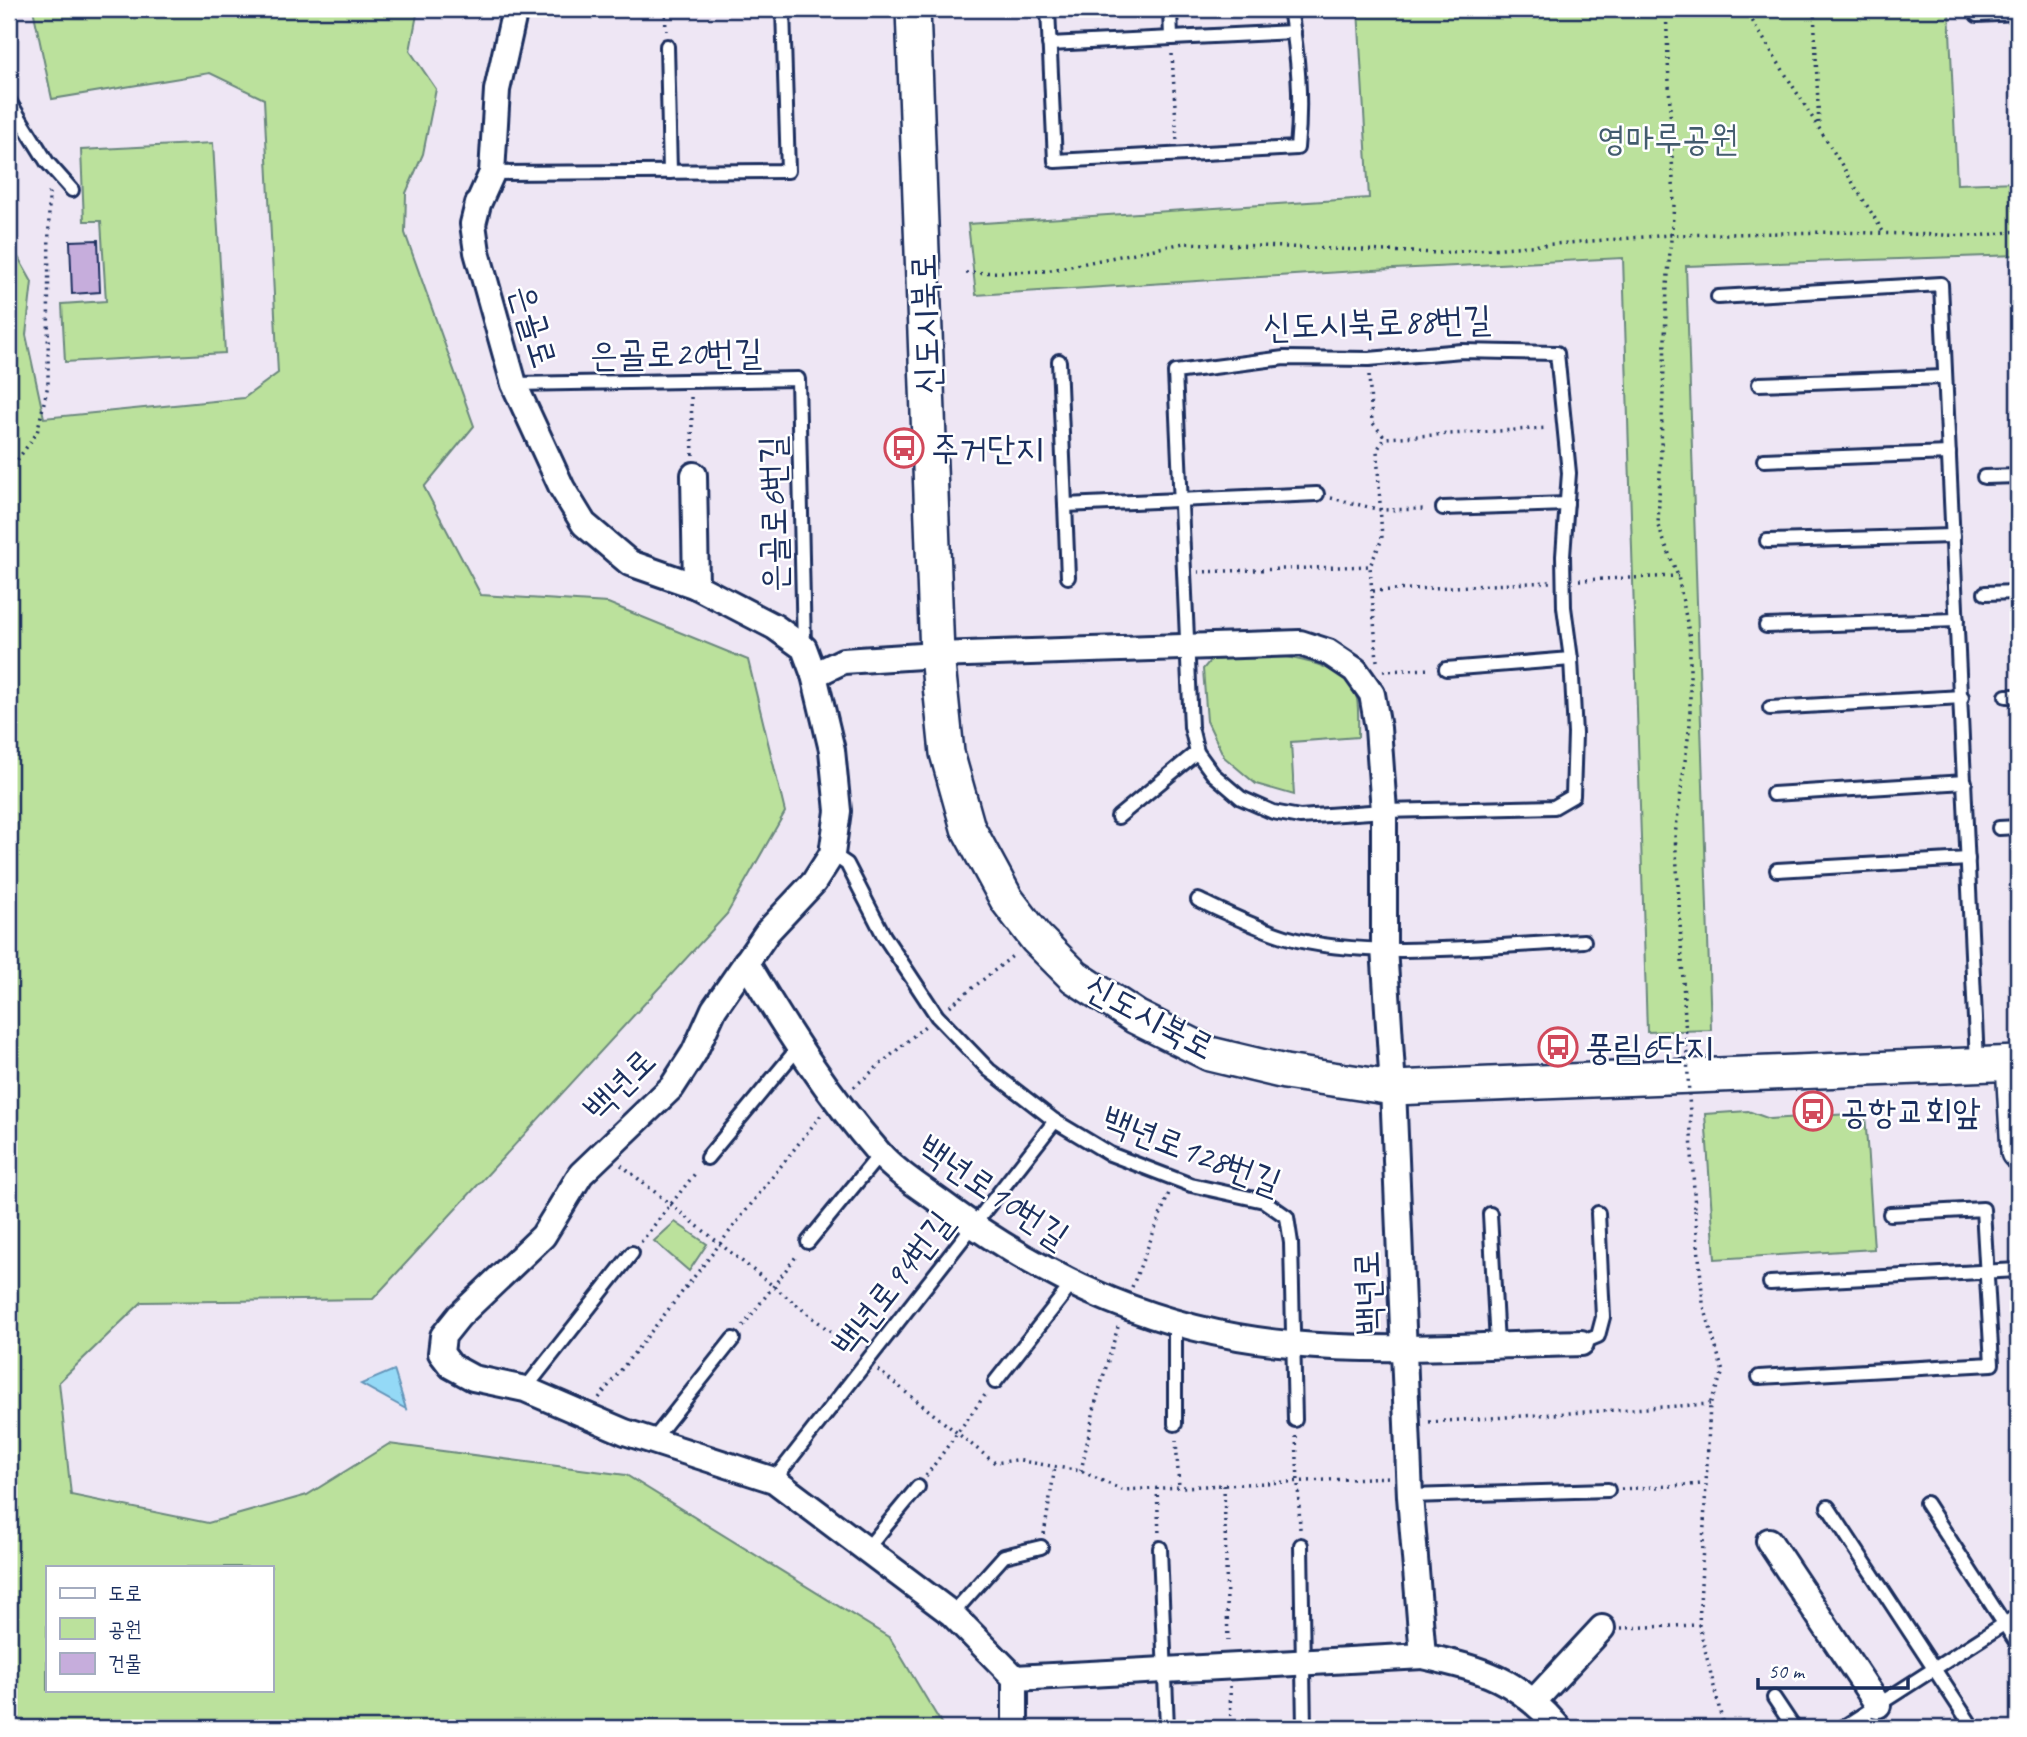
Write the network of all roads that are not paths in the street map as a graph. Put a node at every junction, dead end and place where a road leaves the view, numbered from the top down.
1 (515, 9) edge
2 (783, 9) edge
3 (913, 9) edge
4 (1048, 9) edge
5 (1170, 9) edge
6 (1290, 9) edge
7 (2018, 13) edge
8 (1977, 15) dead end
9 (1294, 33) junction
10 (1171, 38) junction
11 (1049, 44) junction
12 (667, 46) road end
13 (9, 101) edge
14 (670, 172) junction
15 (492, 173) junction
16 (72, 191) dead end
17 (1718, 297) dead end
18 (1059, 361) dead end
19 (1944, 377) junction
20 (798, 379) joint
21 (514, 384) junction
22 (1759, 384) dead end
23 (1949, 453) junction
24 (1764, 460) dead end
25 (694, 475) road end
26 (2018, 476) edge
27 (1984, 477) dead end
28 (1317, 494) road end
29 (1180, 499) junction
30 (1567, 504) junction
31 (1065, 505) junction
32 (1443, 508) road end
33 (1953, 536) junction
34 (1767, 541) dead end
35 (1068, 577) dead end
36 (696, 586) junction
37 (2018, 592) edge
38 (1985, 593) dead end
39 (1957, 620) junction
40 (1766, 626) dead end
41 (1185, 646) junction
42 (804, 648) junction
43 (937, 655) junction
44 (1571, 659) junction
45 (1446, 669) road end
46 (814, 675) junction
47 (1962, 697) junction
48 (1770, 708) dead end
49 (1197, 752) junction
50 (1965, 782) junction
51 (1773, 794) dead end
52 (1384, 810) junction
53 (1118, 817) dead end
54 (2018, 827) edge
55 (1999, 828) dead end
56 (832, 854) junction
57 (1968, 859) junction
58 (1777, 870) dead end
59 (1198, 901) dead end
60 (1584, 942) dead end
61 (1384, 947) junction
62 (746, 962) junction
63 (798, 1048) junction
64 (1978, 1063) junction
65 (2015, 1064) edge
66 (1394, 1088) junction
67 (1055, 1121) junction
68 (2018, 1152) edge
69 (880, 1154) junction
70 (707, 1158) road end
71 (1598, 1213) dead end
72 (1490, 1214) dead end
73 (1891, 1214) dead end
74 (973, 1225) junction
75 (808, 1242) road end
76 (632, 1252) road end
77 (2018, 1270) edge
78 (1986, 1272) junction
79 (1770, 1283) dead end
80 (1072, 1284) junction
81 (1175, 1325) junction
82 (733, 1339) road end
83 (1581, 1343) joint
84 (1293, 1344) junction
85 (1497, 1344) junction
86 (1404, 1349) junction
87 (1759, 1377) dead end
88 (995, 1382) road end
89 (526, 1389) junction
90 (1295, 1420) road end
91 (1175, 1424) road end
92 (653, 1440) junction
93 (774, 1480) junction
94 (918, 1486) road end
95 (1608, 1490) road end
96 (1410, 1496) junction
97 (1926, 1503) dead end
98 (1828, 1507) dead end
99 (1769, 1542) dead end
100 (1301, 1545) road end
101 (1041, 1546) road end
102 (1160, 1548) road end
103 (865, 1551) junction
104 (952, 1614) junction
105 (2018, 1615) edge
106 (2005, 1624) junction
107 (1602, 1628) road end
108 (2018, 1645) edge
109 (1423, 1656) junction
110 (1301, 1662) junction
111 (1934, 1669) junction
112 (1164, 1670) junction
113 (1015, 1678) junction
114 (1774, 1698) dead end
115 (1535, 1700) junction
116 (1871, 1716) edge
117 (1015, 1728) edge
118 (1167, 1728) edge
119 (1304, 1728) edge
120 (1559, 1728) edge
121 (1794, 1728) edge
122 (1842, 1728) edge
123 (1973, 1728) edge

1 - 15 street, 은골로
2 - 14 lane
3 - 43 street, 신도시북로
4 - 11 lane
5 - 10 lane
6 - 9 lane
7 - 8 lane
9 - 10 lane
9 - 11 lane
10 - 11 lane
12 - 14 lane
13 - 16 lane
14 - 15 lane
15 - 21 street, 은골로
17 - 19 lane
18 - 31 lane
19 - 22 lane
19 - 23 lane
20 - 21 lane, 은골로20번길
20 - 42 lane, 은골로6번길
21 - 36 street, 은골로
23 - 24 lane
23 - 33 lane
25 - 36 street
26 - 27 lane
28 - 29 lane
29 - 30 lane, 신도시북로88번길
29 - 31 lane
29 - 41 lane, 신도시북로88번길
30 - 32 lane
30 - 44 lane, 신도시북로88번길
31 - 35 lane
33 - 34 lane
33 - 39 lane
36 - 42 street, 은골로
37 - 38 lane
39 - 40 lane
39 - 47 lane
41 - 43 street
41 - 49 lane, 신도시북로88번길
41 - 52 street
42 - 46 street
43 - 46 street
43 - 66 street, 신도시북로
44 - 45 lane
44 - 52 lane, 신도시북로88번길
46 - 56 street, 백년로
47 - 48 lane
47 - 50 lane
49 - 52 lane, 신도시북로88번길
49 - 53 lane
50 - 51 lane
50 - 57 lane
52 - 61 street
54 - 55 lane
56 - 62 street, 백년로
56 - 67 lane, 백년로128번길
57 - 58 lane
57 - 64 lane
59 - 61 lane
60 - 61 lane
61 - 66 street
62 - 63 street, 백년로10번길
62 - 89 street, 백년로
63 - 69 street, 백년로10번길
63 - 70 lane
64 - 65 street, 신도시북로
64 - 66 street, 신도시북로
65 - 68 street
66 - 86 street, 백년로
67 - 74 lane, 백년로94번길
67 - 84 lane, 백년로128번길
69 - 74 street, 백년로10번길
69 - 75 lane, 백년로10번길
71 - 83 lane
72 - 85 lane
73 - 78 lane
74 - 80 street, 백년로10번길
74 - 93 lane, 백년로94번길
76 - 89 lane
77 - 78 lane
78 - 79 lane
78 - 87 lane
80 - 81 street, 백년로10번길
80 - 88 lane, 백년로10번길
81 - 84 street, 백년로10번길
81 - 91 lane
82 - 92 lane
83 - 85 street, 백년로10번길
84 - 86 street, 백년로10번길
84 - 90 lane
85 - 86 street, 백년로10번길
86 - 96 street, 백년로
89 - 92 street, 백년로
92 - 93 street, 백년로
93 - 103 street, 백년로
94 - 103 lane
95 - 96 lane
96 - 109 street, 백년로
97 - 106 lane
98 - 111 lane
99 - 116 street
100 - 110 lane
101 - 104 lane
102 - 112 lane
103 - 104 street, 백년로
104 - 113 street, 백년로
105 - 106 lane
106 - 108 lane
106 - 111 lane
107 - 115 street
109 - 110 street
109 - 115 street
110 - 112 street
110 - 119 lane
111 - 116 lane
111 - 123 lane
112 - 113 street
112 - 118 lane
113 - 117 street
114 - 121 lane
115 - 120 street
116 - 122 lane

